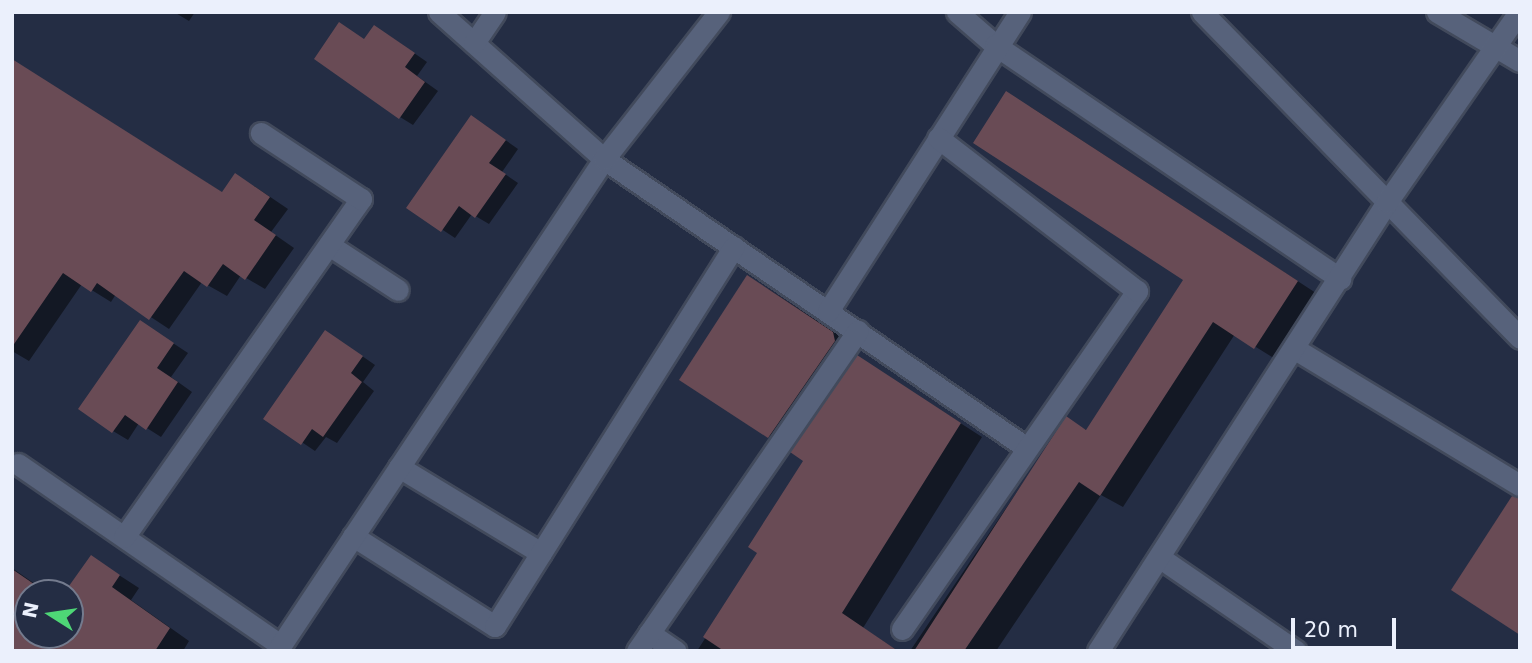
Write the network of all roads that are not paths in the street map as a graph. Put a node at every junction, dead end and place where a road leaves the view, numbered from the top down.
1 (439, 12) edge
2 (495, 12) edge
3 (719, 12) edge
4 (957, 12) edge
5 (1020, 12) edge
6 (1202, 12) edge
7 (1437, 12) edge
8 (1519, 12) edge
9 (474, 43) junction
10 (995, 45) junction
11 (1498, 46) junction
12 (1520, 61) edge
13 (261, 133) dead end
14 (939, 138) junction
15 (604, 159) junction
16 (1387, 202) junction
17 (329, 245) junction
18 (734, 247) junction
19 (1340, 279) junction
20 (398, 290) dead end
21 (828, 311) junction
22 (858, 331) junction
23 (1520, 338) edge
24 (1295, 349) junction
25 (1024, 446) junction
26 (18, 464) dead end
27 (399, 467) junction
28 (1520, 485) edge
29 (353, 536) junction
30 (124, 537) junction
31 (541, 553) junction
32 (1159, 557) junction
33 (902, 629) dead end
34 (643, 642) edge
35 (279, 648) edge
36 (676, 651) edge
37 (1098, 651) edge
38 (1296, 651) edge

1 - 9 street
2 - 9 street
3 - 15 street
4 - 10 street
5 - 10 street
6 - 16 street
7 - 11 street
8 - 11 street
9 - 15 street
10 - 14 street
10 - 19 street
11 - 12 street
11 - 16 street
13 - 17 street
14 - 21 street
14 - 25 street
15 - 18 street
15 - 27 street
16 - 19 street
16 - 23 street
17 - 20 street
17 - 30 street
18 - 21 street
18 - 31 street
19 - 24 street
21 - 22 street
22 - 25 street
22 - 34 street
24 - 28 street
24 - 32 street
25 - 33 street
26 - 30 street
27 - 29 street
27 - 31 street
29 - 31 street
29 - 35 street
30 - 35 street
32 - 37 street
32 - 38 street
34 - 36 street

